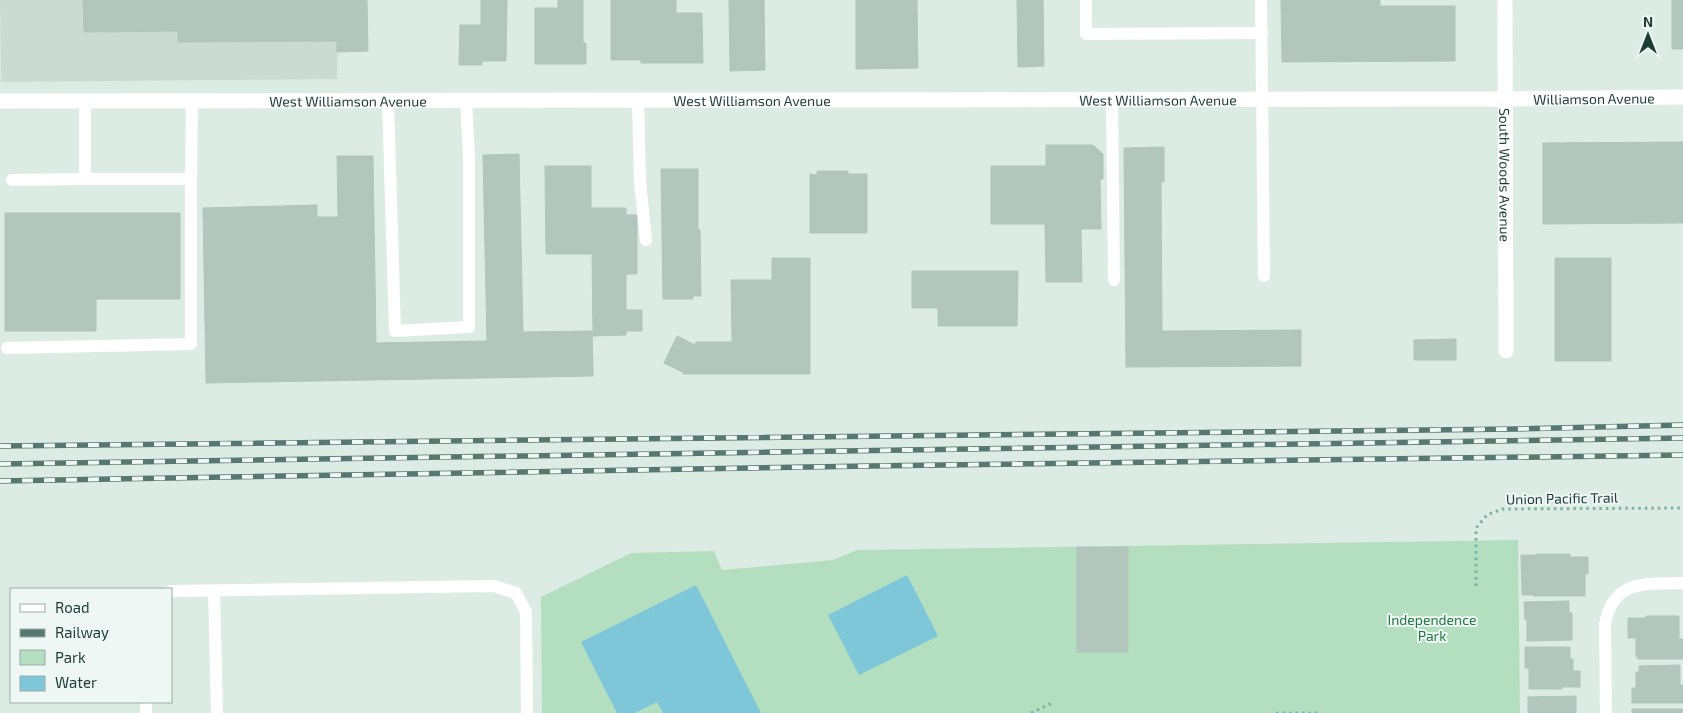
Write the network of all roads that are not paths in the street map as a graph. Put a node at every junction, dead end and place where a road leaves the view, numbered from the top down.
1 (1086, 0) edge
2 (1262, 0) edge
3 (1505, 0) edge
4 (1262, 33) junction
5 (1683, 98) edge
6 (1505, 99) junction
7 (1112, 100) junction
8 (1263, 100) junction
9 (0, 101) edge
10 (85, 101) junction
11 (192, 101) junction
12 (388, 101) junction
13 (466, 101) junction
14 (638, 101) junction
15 (86, 179) junction
16 (191, 179) junction
17 (12, 180) dead end
18 (646, 240) dead end
19 (1264, 276) dead end
20 (1114, 280) dead end
21 (7, 348) dead end
22 (1506, 351) dead end
23 (1683, 583) edge
24 (172, 591) edge
25 (214, 591) junction
26 (217, 713) edge
27 (527, 713) edge
28 (1606, 713) edge

1 - 4 lane
2 - 4 lane
3 - 6 street, South Woods Avenue
4 - 8 lane
5 - 6 street, Williamson Avenue
6 - 8 street, West Williamson Avenue
6 - 22 street, South Woods Avenue
7 - 8 street, West Williamson Avenue
7 - 14 street, West Williamson Avenue
7 - 20 lane
8 - 19 lane
9 - 10 street, West Williamson Avenue
10 - 11 street, West Williamson Avenue
10 - 15 lane
11 - 12 street, West Williamson Avenue
11 - 16 lane
12 - 13 street, West Williamson Avenue
12 - 13 lane
13 - 14 street, West Williamson Avenue
14 - 18 lane
15 - 16 lane
15 - 17 lane
16 - 21 lane
23 - 28 lane
24 - 25 lane
25 - 26 lane
25 - 27 lane

